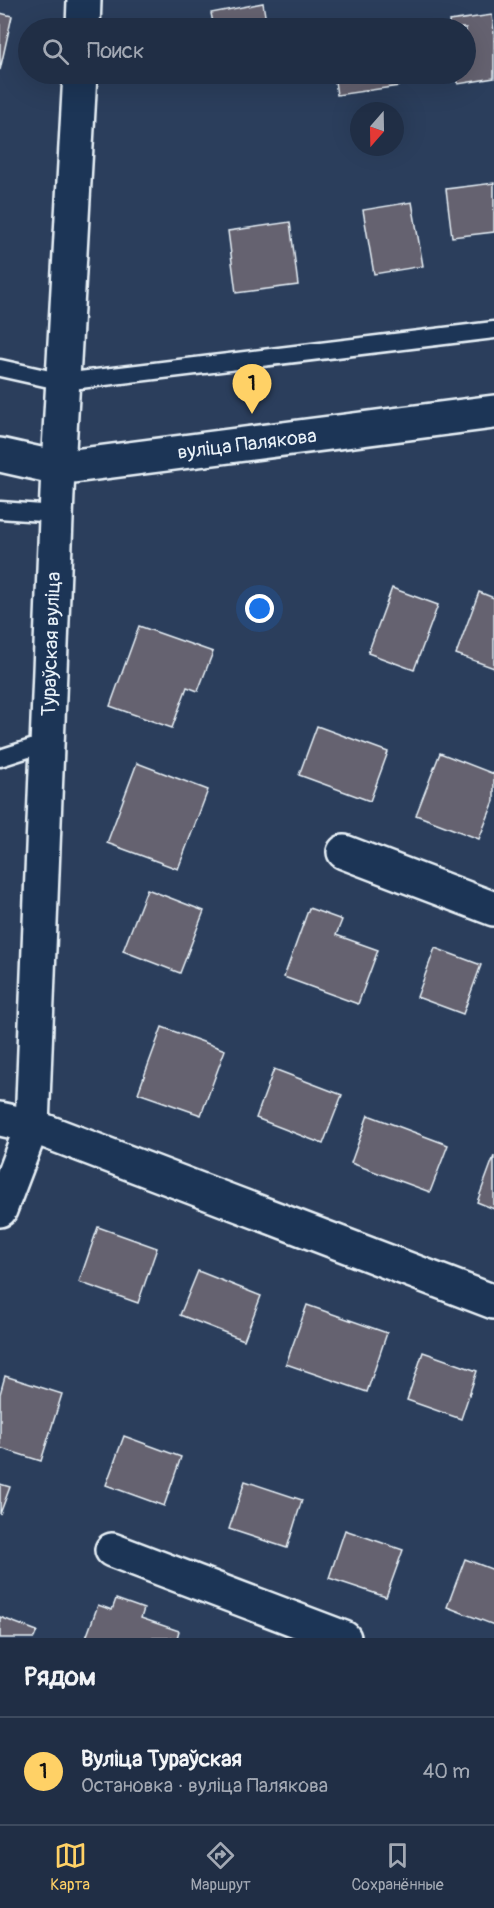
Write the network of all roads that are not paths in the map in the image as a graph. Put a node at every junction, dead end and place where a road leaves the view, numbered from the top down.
1 (84, 0) edge
2 (83, 18) edge
3 (79, 84) edge
4 (494, 330) edge
5 (0, 368) edge
6 (63, 382) junction
7 (494, 412) edge
8 (0, 455) edge
9 (58, 468) junction
10 (0, 510) edge
11 (56, 514) junction
12 (47, 742) junction
13 (0, 758) edge
14 (344, 852) dead end
15 (494, 909) edge
16 (0, 1119) edge
17 (32, 1126) junction
18 (0, 1210) edge
19 (494, 1302) edge
20 (112, 1550) dead end
21 (344, 1638) edge

1 - 2 street
3 - 6 street, Тураўская вуліца
4 - 6 lane
5 - 6 lane
6 - 9 street, Тураўская вуліца
7 - 9 street, вуліца Палякова
8 - 9 street, вуліца Палякова
9 - 11 street, Тураўская вуліца
10 - 11 lane
11 - 12 street, Тураўская вуліца
12 - 13 lane
12 - 17 street, Тураўская вуліца
14 - 15 street
16 - 17 street
17 - 18 street, Тураўская вуліца
17 - 19 street
20 - 21 street

